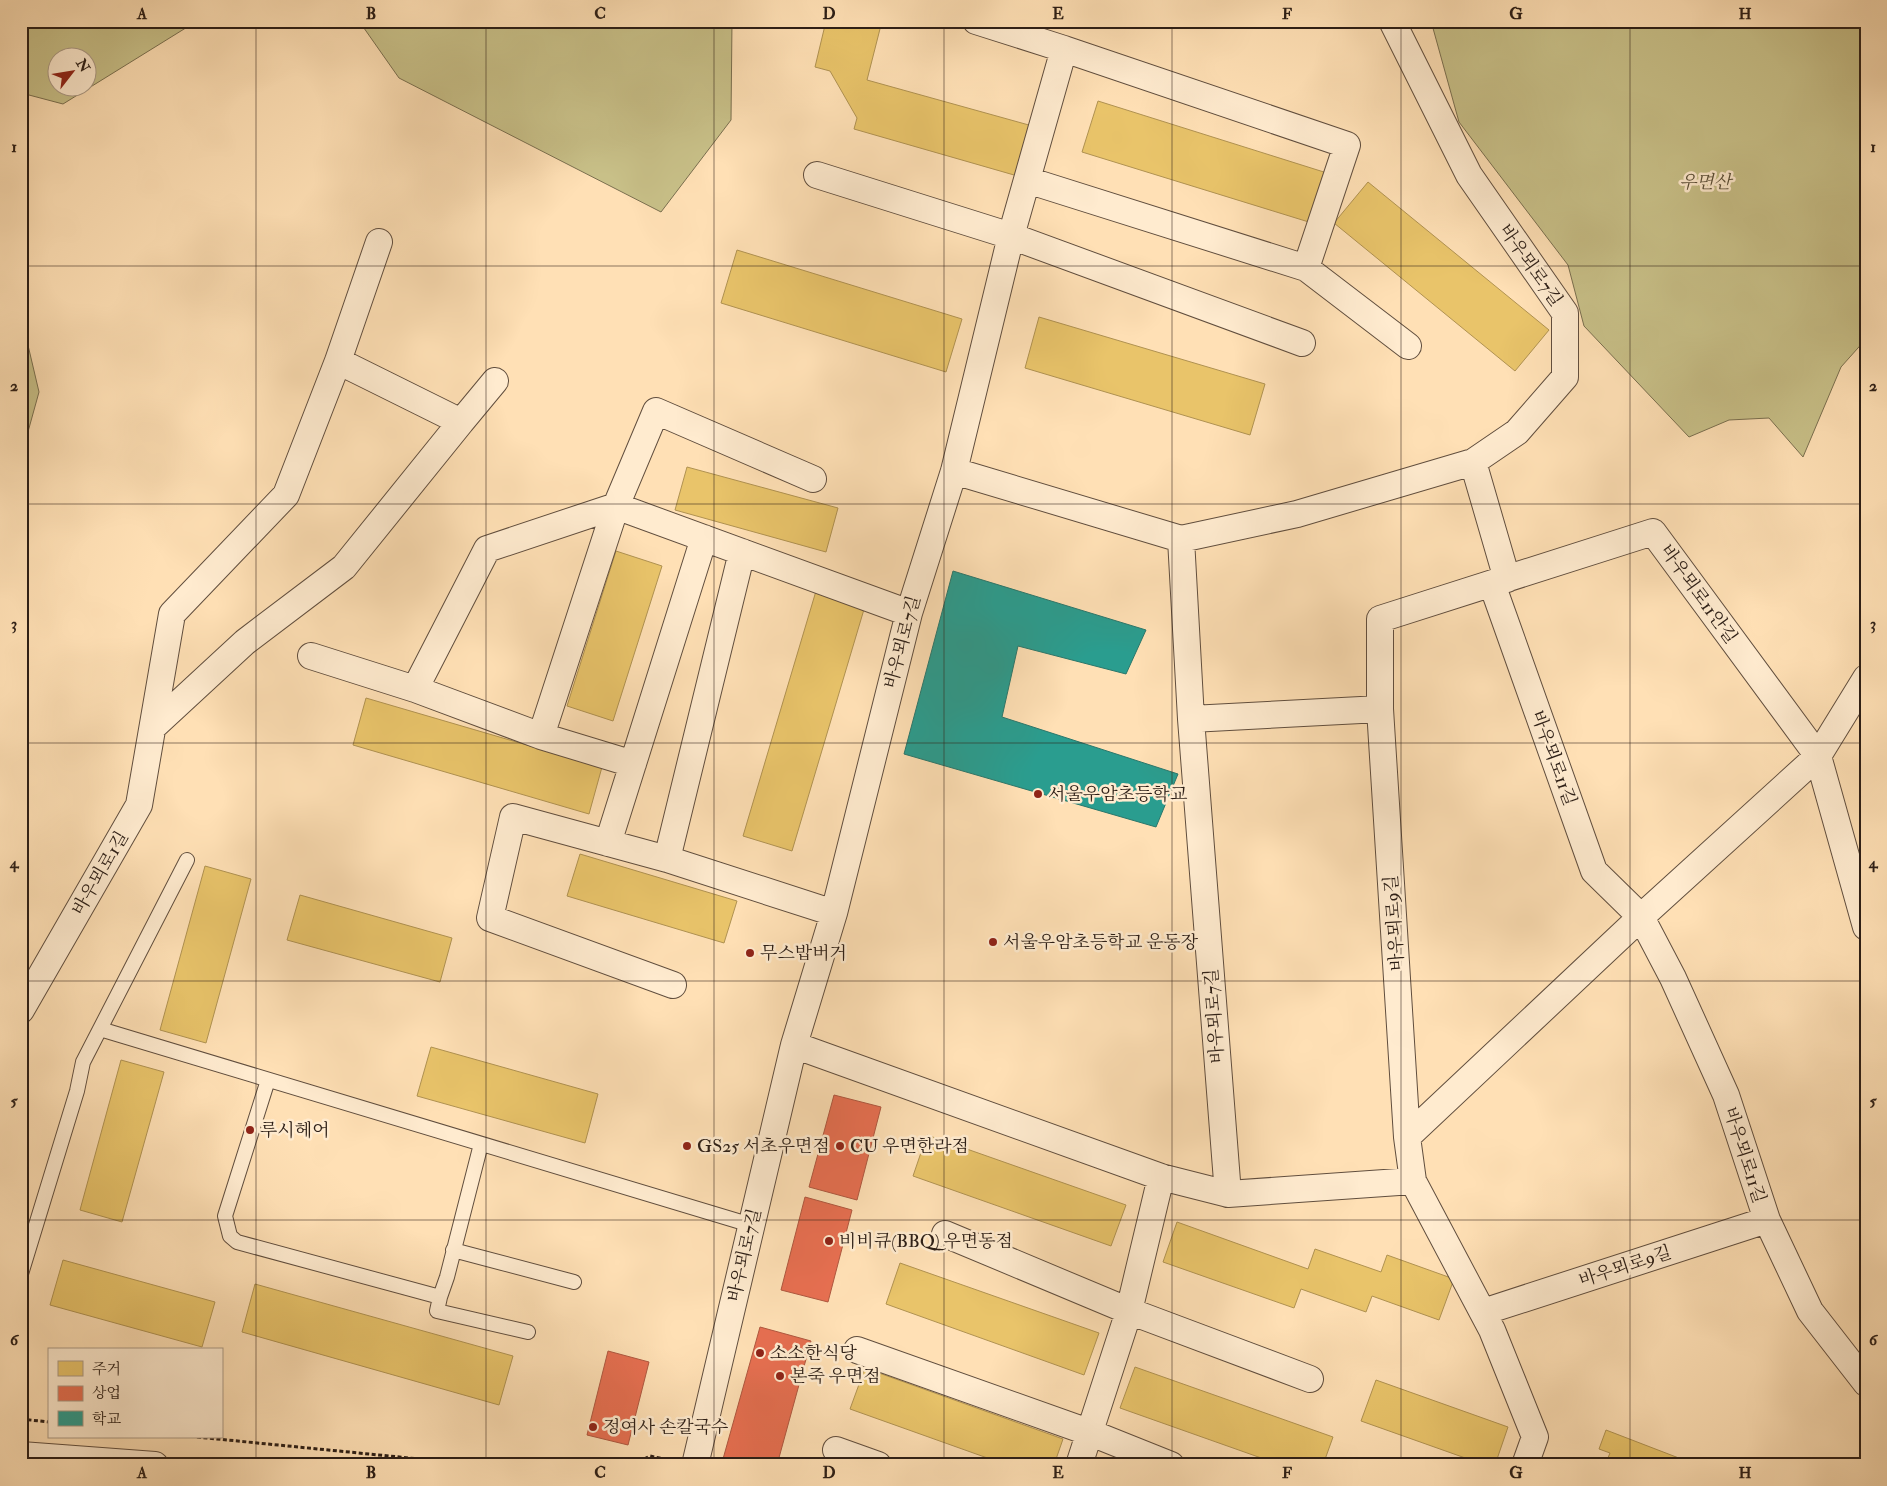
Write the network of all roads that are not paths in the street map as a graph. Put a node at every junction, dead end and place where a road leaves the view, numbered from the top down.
1 (976, 21) edge
2 (1392, 21) edge
3 (1064, 49) junction
4 (817, 175) dead end
5 (1027, 180) junction
6 (1011, 236) junction
7 (379, 242) dead end
8 (1306, 268) junction
9 (1302, 343) dead end
10 (1408, 346) dead end
11 (338, 361) junction
12 (495, 381) dead end
13 (461, 422) junction
14 (1473, 462) junction
15 (954, 471) junction
16 (813, 480) dead end
17 (616, 506) junction
18 (704, 538) junction
19 (1181, 539) junction
20 (742, 552) junction
21 (1499, 582) junction
22 (909, 613) junction
23 (312, 656) dead end
24 (1866, 678) edge
25 (415, 689) junction
26 (1380, 709) junction
27 (1191, 719) junction
28 (153, 727) junction
29 (541, 736) junction
30 (1818, 756) junction
31 (633, 764) junction
32 (608, 843) junction
33 (668, 859) junction
34 (188, 860) dead end
35 (834, 913) junction
36 (1641, 917) junction
37 (1866, 927) edge
38 (674, 985) dead end
39 (21, 1010) edge
40 (100, 1030) junction
41 (794, 1045) junction
42 (268, 1080) junction
43 (1408, 1137) junction
44 (481, 1144) junction
45 (1161, 1177) junction
46 (1413, 1180) junction
47 (1228, 1194) junction
48 (1767, 1220) junction
49 (752, 1225) junction
50 (945, 1234) dead end
51 (454, 1250) junction
52 (21, 1274) edge
53 (574, 1282) dead end
54 (440, 1297) junction
55 (1129, 1311) junction
56 (1484, 1312) junction
57 (528, 1332) dead end
58 (857, 1350) dead end
59 (1310, 1378) dead end
60 (1866, 1384) edge
61 (1091, 1433) junction
62 (836, 1450) dead end
63 (21, 1455) edge
64 (685, 1463) edge
65 (155, 1465) edge
66 (878, 1465) edge
67 (1079, 1465) edge
68 (1170, 1465) edge
69 (1525, 1465) edge

1 - 3 street
2 - 14 street, 바우뫼로7길
3 - 5 street
3 - 8 street
4 - 6 street
5 - 6 street
5 - 8 street
6 - 9 street
6 - 15 street
7 - 11 street, 바우뫼로1길
8 - 10 street
11 - 13 street
11 - 28 street, 바우뫼로1길
12 - 13 street
13 - 28 street
14 - 19 street, 바우뫼로7길
14 - 21 street, 바우뫼로11길
15 - 19 street, 바우뫼로7길
15 - 22 street, 바우뫼로7길
16 - 17 street
17 - 18 street
17 - 25 street
17 - 29 street
18 - 20 street
18 - 31 street
19 - 27 street, 바우뫼로7길
20 - 22 street
20 - 33 street
21 - 26 street, 바우뫼로9길
21 - 30 street, 바우뫼로11안길
21 - 36 street, 바우뫼로11길
22 - 35 street, 바우뫼로7길
23 - 25 street
24 - 30 street
25 - 29 street
26 - 27 street
26 - 43 street, 바우뫼로9길
27 - 47 street, 바우뫼로7길
28 - 39 street, 바우뫼로1길
29 - 31 street
30 - 36 street
30 - 37 street, 바우뫼로11안길
31 - 32 street
32 - 33 street
32 - 38 street
33 - 35 street
34 - 40 lane
35 - 41 street, 바우뫼로7길
36 - 43 street
36 - 48 street, 바우뫼로11길
40 - 42 lane
40 - 52 lane
41 - 45 street
41 - 49 street, 바우뫼로7길
42 - 44 lane
42 - 54 lane
43 - 46 street, 바우뫼로9길
44 - 49 lane
44 - 51 lane
45 - 47 street
45 - 55 street
46 - 47 street
46 - 56 street, 바우뫼로9길
48 - 56 street, 바우뫼로9길
48 - 60 street, 바우뫼로11길
49 - 64 street, 바우뫼로7길
50 - 55 street
51 - 53 lane
51 - 54 lane
54 - 57 lane
55 - 59 street
55 - 61 street
56 - 69 street, 바우뫼로9길
58 - 61 street
61 - 67 street
61 - 68 street
62 - 66 street
63 - 65 street

